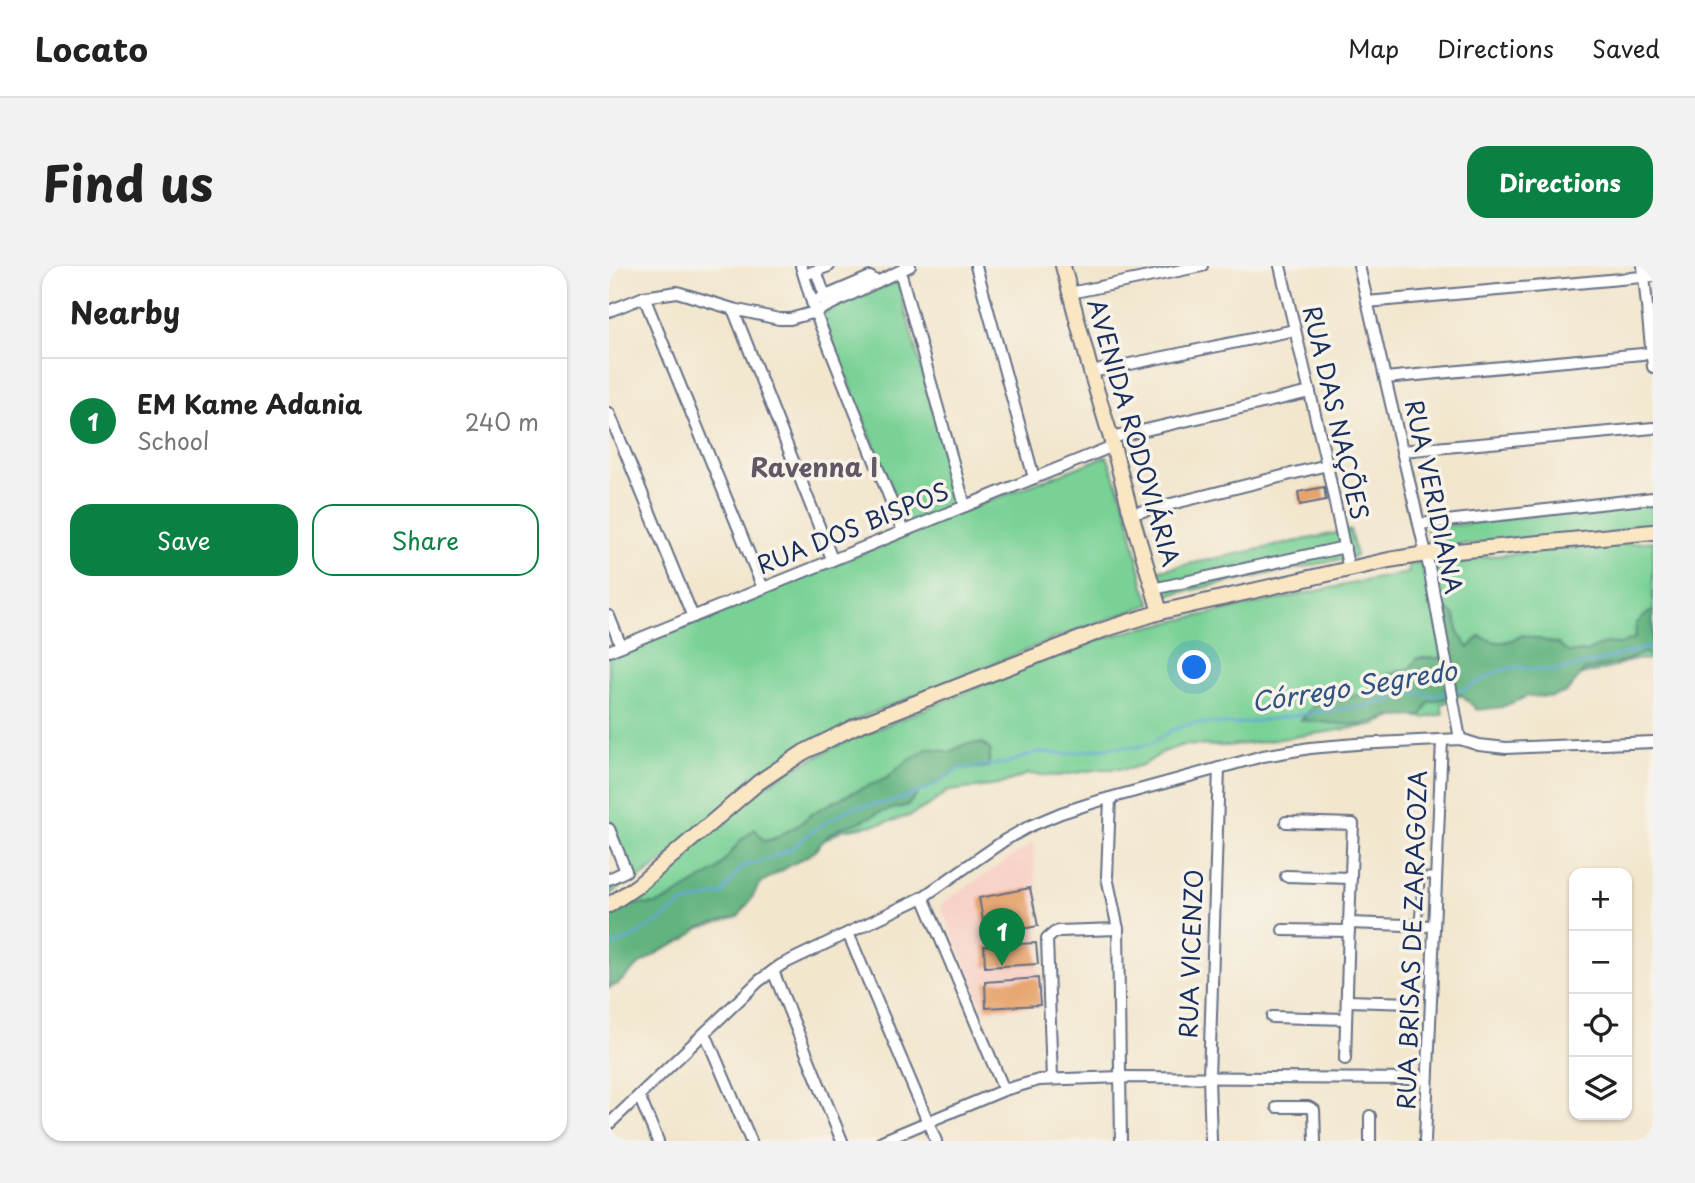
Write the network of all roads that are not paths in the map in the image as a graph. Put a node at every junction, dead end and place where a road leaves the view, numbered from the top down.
1 (829, 266) edge
2 (976, 266) edge
3 (1063, 266) edge
4 (1202, 266) edge
5 (1280, 266) edge
6 (1359, 266) edge
7 (905, 268) edge
8 (802, 270) edge
9 (816, 271) junction
10 (1647, 273) edge
11 (877, 282) junction
12 (1070, 293) junction
13 (644, 296) junction
14 (825, 296) junction
15 (1367, 302) junction
16 (813, 307) junction
17 (733, 309) junction
18 (609, 311) edge
19 (1295, 330) junction
20 (1652, 353) edge
21 (1653, 367) edge
22 (1091, 372) junction
23 (1385, 378) junction
24 (1310, 392) junction
25 (609, 412) edge
26 (1653, 428) edge
27 (1112, 442) junction
28 (1402, 451) junction
29 (1327, 465) junction
30 (1034, 478) junction
31 (1653, 498) edge
32 (965, 506) junction
33 (1131, 514) junction
34 (1419, 524) junction
35 (903, 531) junction
36 (1653, 532) edge
37 (1345, 547) junction
38 (1426, 554) junction
39 (832, 559) junction
40 (1349, 570) junction
41 (763, 588) junction
42 (1153, 589) junction
43 (1160, 612) junction
44 (609, 616) edge
45 (693, 617) junction
46 (621, 646) junction
47 (609, 651) edge
48 (1460, 739) junction
49 (1442, 740) junction
50 (1653, 742) edge
51 (1219, 768) junction
52 (1110, 798) junction
53 (1286, 822) dead end
54 (609, 829) edge
55 (1286, 876) dead end
56 (1436, 876) junction
57 (1351, 878) junction
58 (609, 879) edge
59 (923, 897) junction
60 (609, 905) edge
61 (1418, 926) junction
62 (1434, 926) junction
63 (1349, 927) junction
64 (1118, 929) junction
65 (1283, 930) dead end
66 (848, 933) junction
67 (773, 971) junction
68 (1347, 1001) junction
69 (1412, 1003) dead end
70 (1272, 1017) dead end
71 (1346, 1019) junction
72 (705, 1033) junction
73 (1345, 1059) dead end
74 (1121, 1077) junction
75 (1209, 1078) junction
76 (1052, 1079) junction
77 (1427, 1079) junction
78 (1005, 1090) junction
79 (639, 1096) junction
80 (1277, 1107) dead end
81 (1370, 1116) dead end
82 (928, 1122) junction
83 (609, 1124) edge
84 (658, 1141) edge
85 (751, 1141) edge
86 (842, 1141) edge
87 (882, 1141) edge
88 (936, 1141) edge
89 (1121, 1141) edge
90 (1210, 1141) edge
91 (1315, 1141) edge
92 (1370, 1141) edge
93 (1426, 1141) edge

1 - 9 street
2 - 30 street
3 - 12 main road, AVENIDA RODOVIÁRIA
4 - 12 street
5 - 19 street, RUA DAS NAÇÕES
6 - 15 street, RUA VERIDIANA
7 - 11 street
7 - 32 street
8 - 9 street
8 - 16 street
9 - 14 street
10 - 15 street
10 - 20 street
11 - 14 street
11 - 16 street
12 - 22 main road, AVENIDA RODOVIÁRIA
13 - 17 street
13 - 18 street
13 - 41 street
14 - 16 street
15 - 23 street, RUA VERIDIANA
16 - 17 street
16 - 35 street
17 - 39 street
19 - 22 street
19 - 24 street, RUA DAS NAÇÕES
20 - 21 street
20 - 23 street
22 - 27 main road, AVENIDA RODOVIÁRIA
23 - 28 street, RUA VERIDIANA
24 - 27 street, RUA DOS BISPOS
24 - 29 street, RUA DAS NAÇÕES
25 - 45 street
26 - 28 street
27 - 30 street, RUA DOS BISPOS
27 - 33 main road, AVENIDA RODOVIÁRIA
28 - 34 street, RUA VERIDIANA
29 - 33 street
29 - 37 street, RUA DAS NAÇÕES
30 - 32 street, RUA DOS BISPOS
31 - 34 street
32 - 35 street, RUA DOS BISPOS
33 - 42 main road, AVENIDA RODOVIÁRIA
34 - 38 street, RUA VERIDIANA
35 - 39 street, RUA DOS BISPOS
36 - 38 main road
37 - 40 street, RUA DAS NAÇÕES
37 - 42 street
38 - 40 main road
38 - 48 street, RUA VERIDIANA
39 - 41 street, RUA DOS BISPOS
40 - 43 main road
41 - 45 street, RUA DOS BISPOS
42 - 43 main road, AVENIDA RODOVIÁRIA
43 - 60 main road
44 - 46 street
45 - 46 street, RUA DOS BISPOS
46 - 47 street, RUA DOS BISPOS
48 - 49 street
48 - 50 street
49 - 51 street
49 - 56 street, RUA BRISAS DE ZARAGOZA
51 - 52 street
51 - 75 street, RUA VICENZO
52 - 59 street
52 - 64 street
53 - 57 street
54 - 58 street
55 - 57 street
56 - 61 lane
56 - 62 street, RUA BRISAS DE ZARAGOZA
57 - 63 street
59 - 66 street
59 - 78 street
61 - 62 street
61 - 63 street
62 - 77 street, RUA BRISAS DE ZARAGOZA
63 - 65 street
63 - 68 street
64 - 74 street
64 - 76 street
66 - 67 street
66 - 82 street
67 - 72 street
67 - 86 street
68 - 69 street
68 - 71 street
70 - 71 street
71 - 73 street
72 - 79 street
72 - 85 street
74 - 75 street
74 - 76 street
74 - 89 street
75 - 77 street
75 - 90 street, RUA VICENZO
76 - 78 street
77 - 93 street, RUA BRISAS DE ZARAGOZA
78 - 82 street
79 - 83 street
79 - 84 street
80 - 91 street
81 - 92 street
82 - 87 street
82 - 88 street

